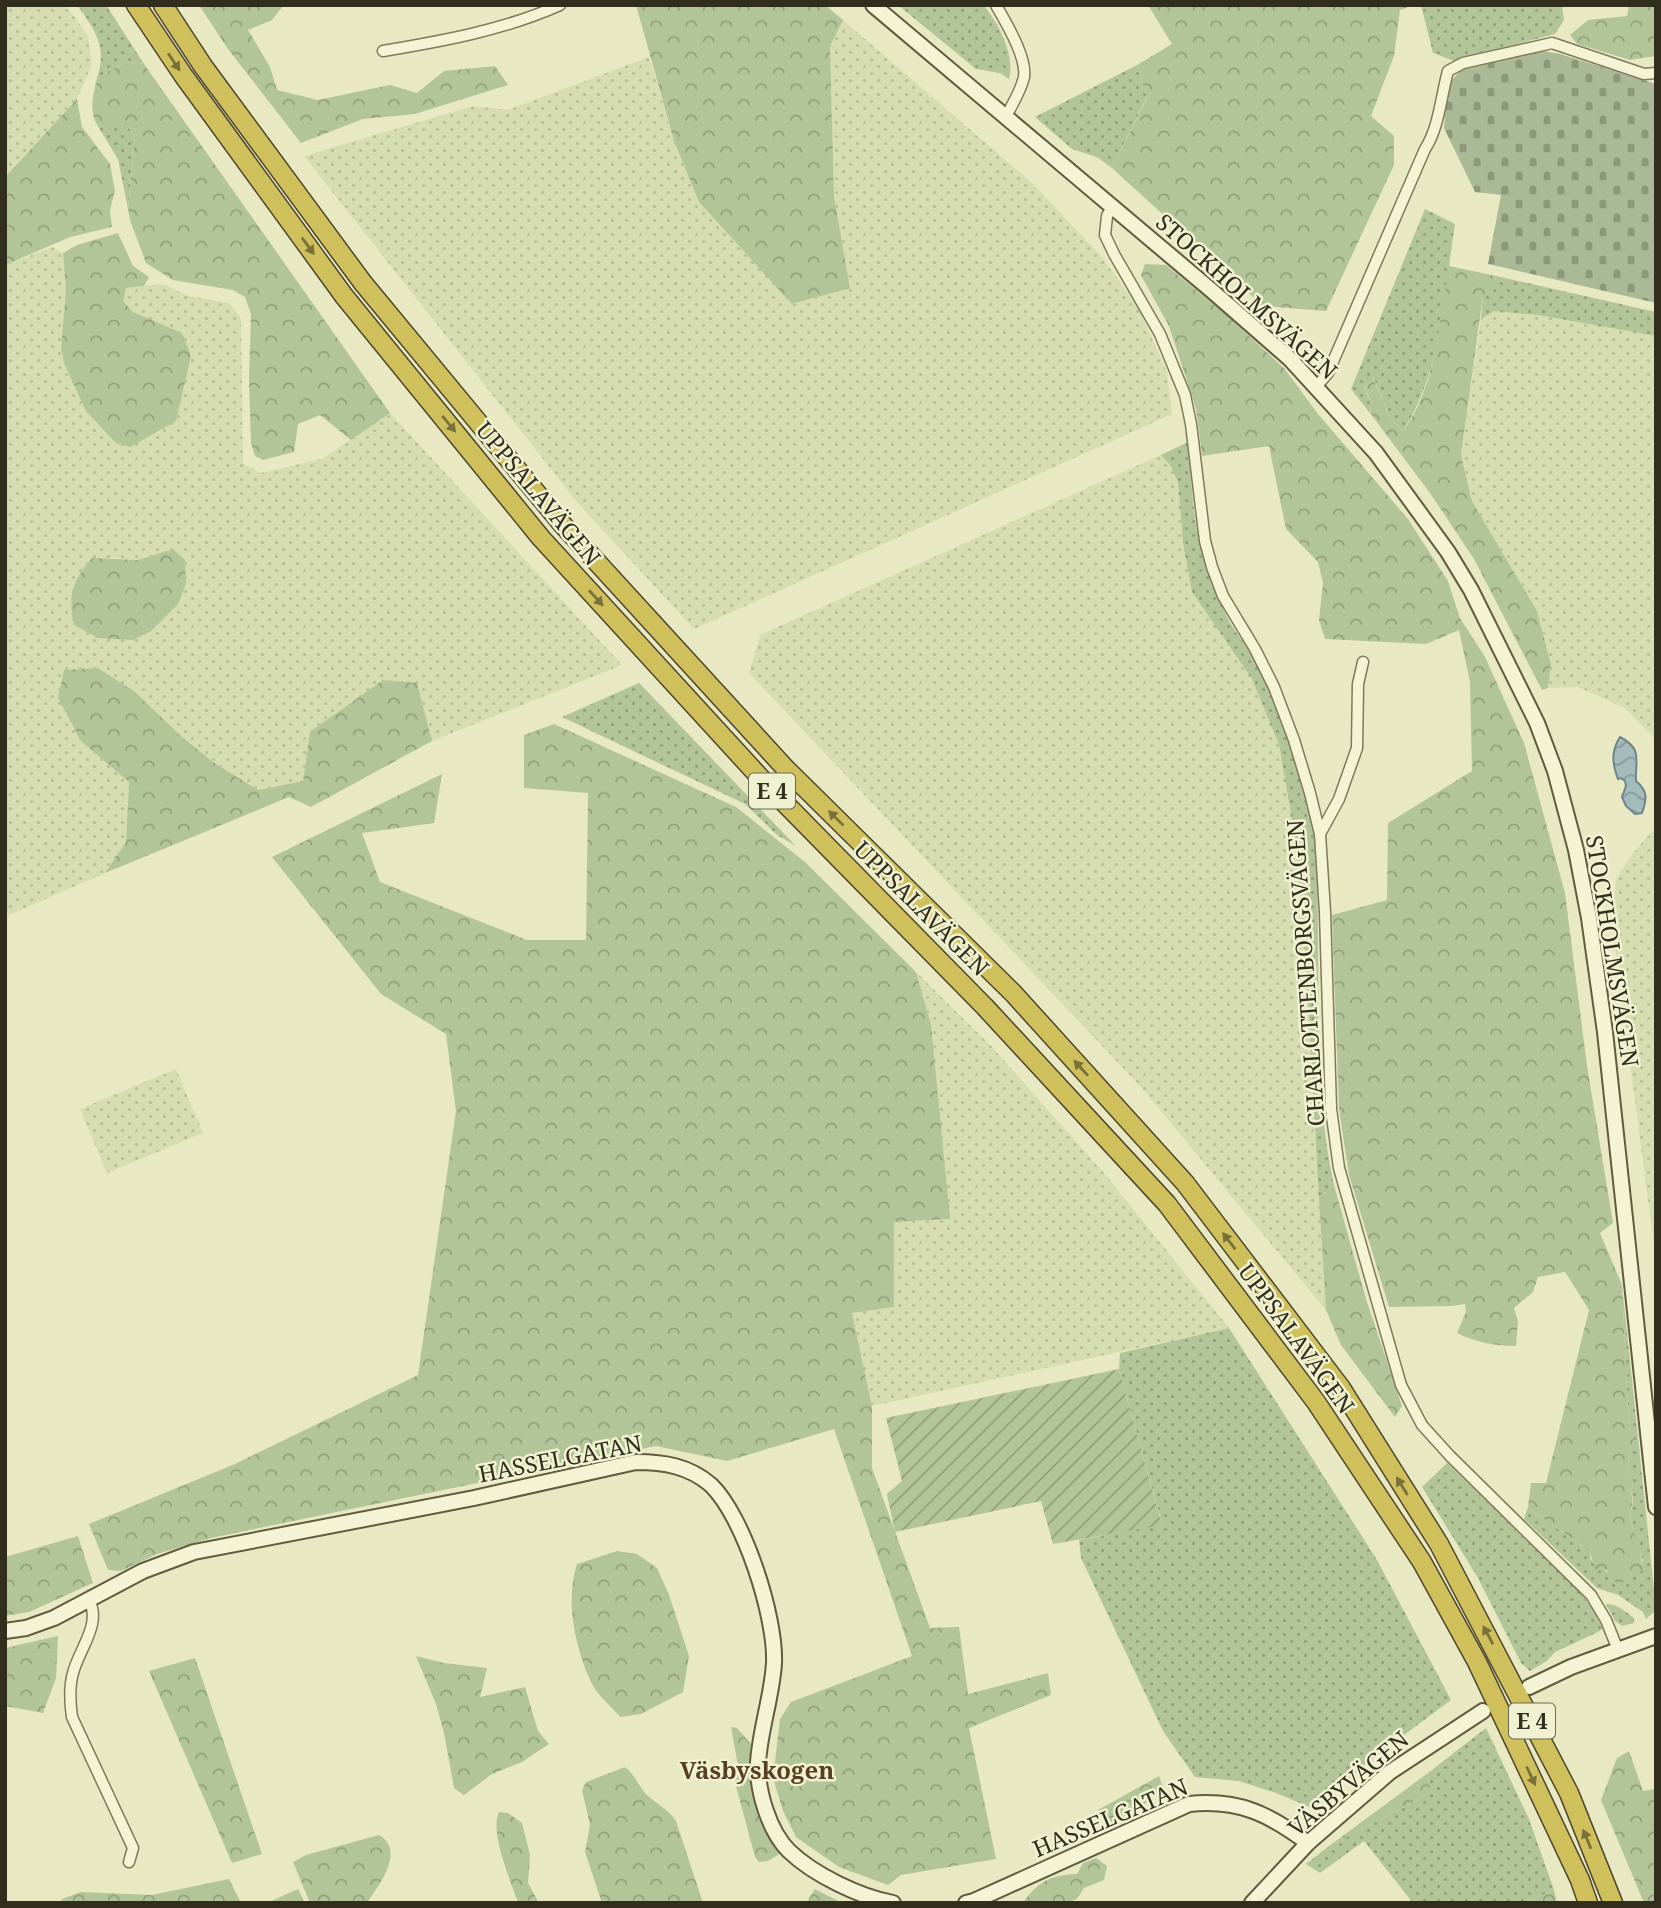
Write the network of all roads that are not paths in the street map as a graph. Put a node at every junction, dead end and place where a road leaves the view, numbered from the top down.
1 (136, 5) edge
2 (163, 5) edge
3 (560, 5) edge
4 (873, 5) edge
5 (996, 5) edge
6 (383, 51) dead end
7 (1656, 73) edge
8 (1005, 118) junction
9 (1112, 207) junction
10 (1316, 387) junction
11 (1363, 662) dead end
12 (1320, 834) junction
13 (1656, 1507) edge
14 (89, 1600) junction
15 (5, 1632) edge
16 (1656, 1636) edge
17 (1618, 1650) junction
18 (1529, 1687) dead end
19 (1483, 1711) dead end
20 (1308, 1843) junction
21 (129, 1862) dead end
22 (872, 1901) edge
23 (893, 1903) edge
24 (966, 1903) edge
25 (1252, 1903) edge
26 (1588, 1903) edge
27 (1613, 1903) edge

1 -> 26 highway, UPPSALAVÄGEN / E 4
27 -> 2 highway, UPPSALAVÄGEN / E 4
3 - 6 street
4 - 8 street, STOCKHOLMSVÄGEN
5 - 8 street
7 - 10 street
8 - 9 street, STOCKHOLMSVÄGEN
9 - 10 street, STOCKHOLMSVÄGEN
9 - 12 street, CHARLOTTENBORGSVÄGEN
10 - 13 street, STOCKHOLMSVÄGEN
11 - 12 street
12 - 17 street, CHARLOTTENBORGSVÄGEN
14 - 15 street, HASSELGATAN
14 - 21 street
14 - 22 street, HASSELGATAN
16 - 17 street
17 - 18 street
19 - 20 street, VÄSBYVÄGEN
20 - 24 street, HASSELGATAN
20 - 25 street, VÄSBYVÄGEN
22 - 23 street, HASSELGATAN

